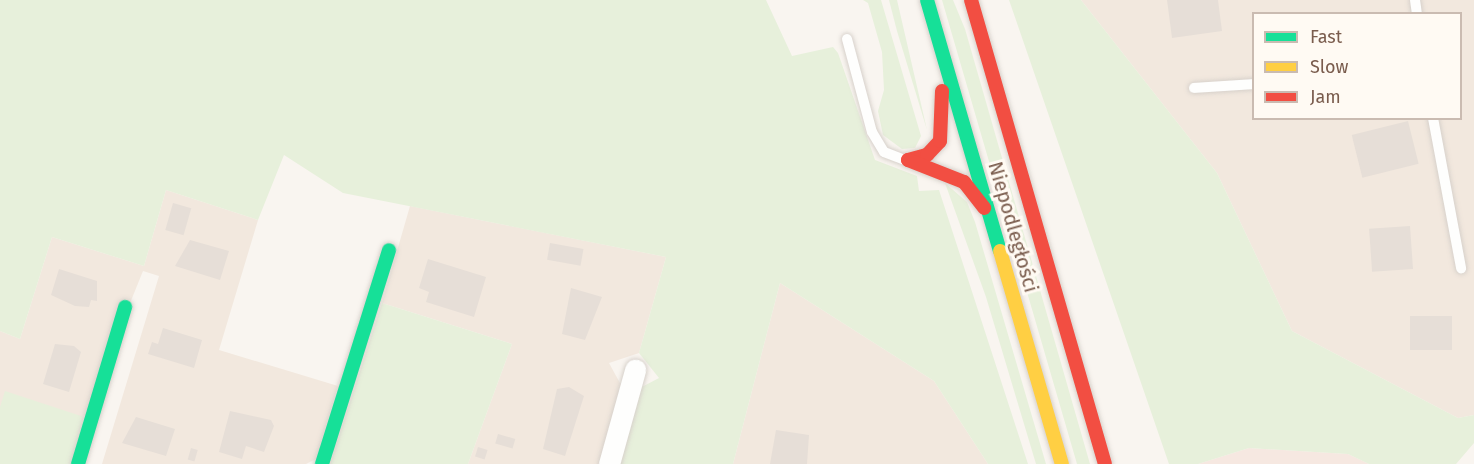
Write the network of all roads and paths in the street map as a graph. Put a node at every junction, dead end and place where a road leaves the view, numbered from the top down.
1 (927, 0) edge
2 (971, 0) edge
3 (933, 20) junction
4 (847, 39) dead end
5 (1252, 84) edge
6 (1194, 88) dead end
7 (1433, 120) edge
8 (908, 160) junction
9 (992, 224) junction
10 (389, 250) dead end
11 (1461, 268) dead end
12 (125, 307) dead end
13 (635, 370) dead end
14 (78, 464) edge
15 (322, 464) edge
16 (609, 464) edge
17 (1062, 464) edge
18 (1105, 464) edge

1 - 3 main road, Niepodległości
2 - 18 main road, Niepodległości
3 - 8 main road
3 - 9 main road, Niepodległości
4 - 8 lane
5 - 6 lane
7 - 11 lane
8 - 9 main road
9 - 17 main road, Niepodległości
10 - 15 main road
12 - 14 main road
13 - 16 street

